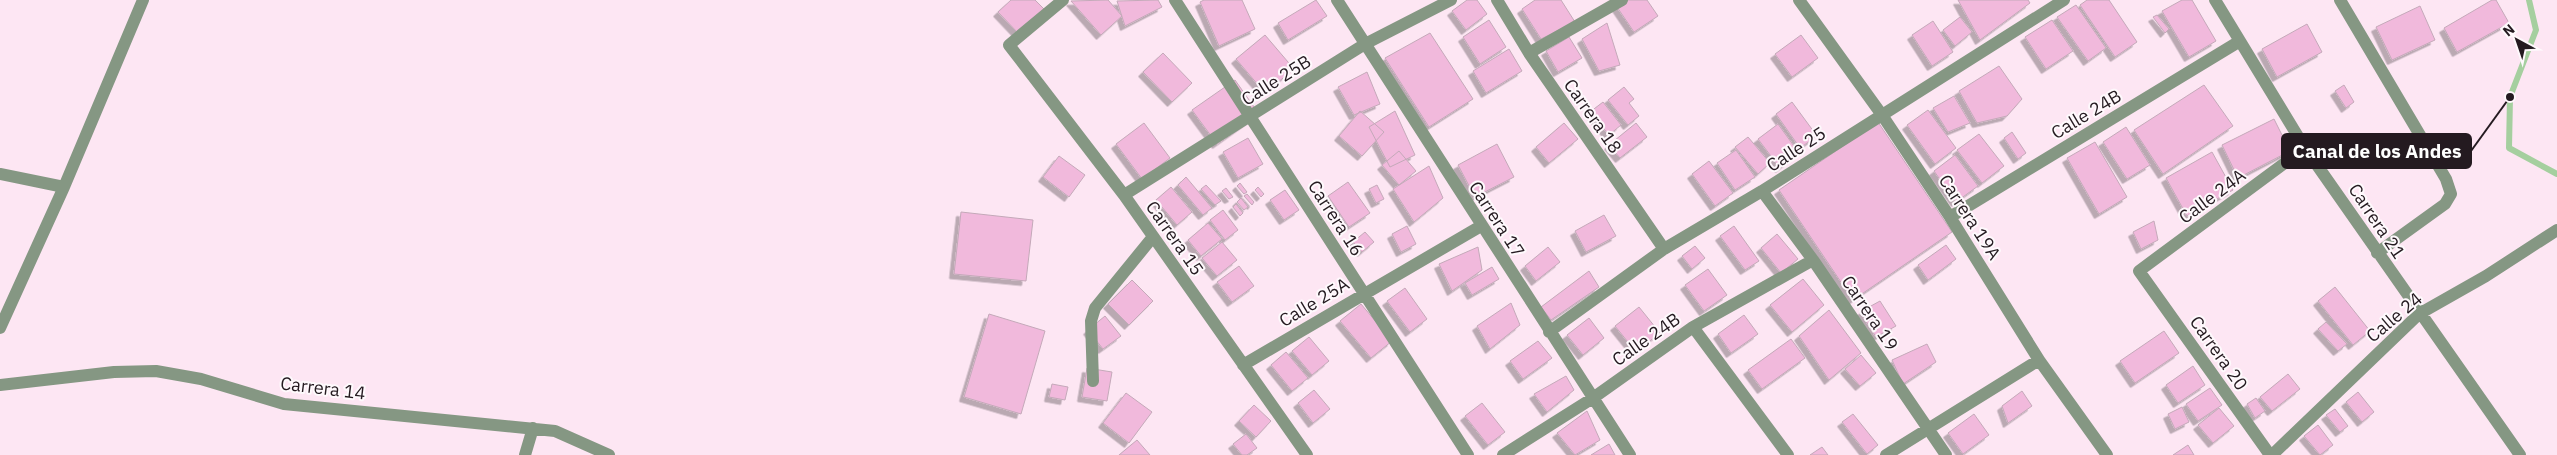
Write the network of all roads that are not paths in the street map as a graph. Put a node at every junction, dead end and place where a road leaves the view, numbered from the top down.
1 (143, 0) edge
2 (1063, 0) edge
3 (1175, 0) edge
4 (1337, 0) edge
5 (1451, 0) edge
6 (1497, 0) edge
7 (1622, 0) edge
8 (1798, 0) edge
9 (2064, 0) edge
10 (2214, 0) edge
11 (2340, 0) edge
12 (2240, 41) junction
13 (1365, 44) junction
14 (1529, 53) junction
15 (1882, 115) junction
16 (1250, 117) junction
17 (2305, 148) junction
18 (0, 174) edge
19 (64, 187) junction
20 (1762, 191) junction
21 (1124, 195) junction
22 (1950, 217) junction
23 (1481, 226) junction
24 (2557, 230) edge
25 (1152, 238) junction
26 (1664, 249) junction
27 (2377, 252) junction
28 (1813, 260) junction
29 (2139, 271) joint
30 (1364, 293) junction
31 (2419, 314) junction
32 (1693, 327) junction
33 (0, 328) edge
34 (1549, 332) junction
35 (2039, 360) junction
36 (1243, 365) junction
37 (1093, 381) dead end
38 (0, 386) edge
39 (1593, 398) junction
40 (533, 428) junction
41 (1928, 430) junction
42 (524, 455) edge
43 (609, 455) edge
44 (1307, 455) edge
45 (1468, 455) edge
46 (1503, 455) edge
47 (1630, 455) edge
48 (1788, 455) edge
49 (1886, 455) edge
50 (1946, 455) edge
51 (2107, 455) edge
52 (2271, 455) edge
53 (2520, 455) edge

1 - 19 street
2 - 21 street, Carrera 15
3 - 16 street, Carrera 16
4 - 13 street, Carrera 17
5 - 13 street, Calle 25B
6 - 14 street, Carrera 18
7 - 14 street
8 - 15 street, Carrera 19A
9 - 15 street, Calle 25
10 - 12 street, Carrera 21
11 - 27 street
12 - 17 street, Carrera 21
12 - 22 street, Calle 24B
13 - 16 street, Calle 25B
13 - 23 street, Carrera 17
14 - 26 street, Carrera 18
15 - 20 street, Calle 25
15 - 22 street, Carrera 19A
16 - 21 street, Calle 25B
16 - 30 street, Carrera 16
17 - 27 street, Carrera 21
17 - 29 street, Calle 24A
18 - 19 street
19 - 33 street
20 - 26 street, Calle 25
20 - 28 street, Carrera 19
21 - 25 street, Carrera 15
22 - 35 street, Carrera 19A
23 - 30 street, Calle 25A
23 - 34 street, Carrera 17
24 - 31 street, Calle 24
25 - 36 street, Carrera 15
25 - 37 street
26 - 34 street, Calle 25
27 - 31 street, Carrera 21
28 - 32 street, Calle 24B
28 - 41 street, Carrera 19
29 - 52 street, Carrera 20
30 - 36 street, Calle 25A
30 - 45 street, Carrera 16
31 - 52 street, Calle 24
31 - 53 street, Carrera 21
32 - 39 street, Calle 24B
32 - 48 street
34 - 39 street, Carrera 17
35 - 41 street
35 - 51 street, Carrera 19A
36 - 44 street, Carrera 15
38 - 40 street, Carrera 14
39 - 46 street, Calle 24B
39 - 47 street, Carrera 17
40 - 42 street
40 - 43 street, Carrera 14
41 - 49 street
41 - 50 street, Carrera 19

